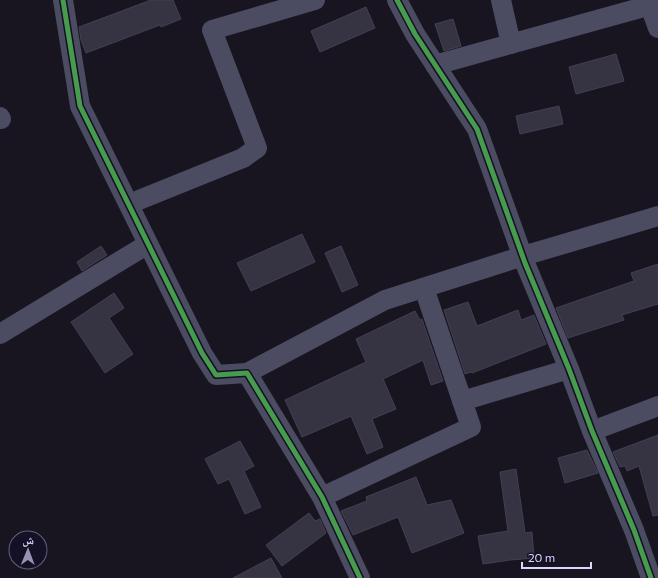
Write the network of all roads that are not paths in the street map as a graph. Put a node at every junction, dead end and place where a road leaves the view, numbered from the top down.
1 (63, 0) edge
2 (314, 0) edge
3 (397, 0) edge
4 (501, 0) edge
5 (654, 4) edge
6 (658, 28) edge
7 (511, 44) junction
8 (435, 65) junction
9 (129, 204) junction
10 (658, 216) edge
11 (148, 244) junction
12 (523, 256) junction
13 (424, 288) junction
14 (0, 334) edge
15 (568, 369) junction
16 (247, 373) junction
17 (462, 401) junction
18 (658, 406) edge
19 (592, 431) junction
20 (322, 497) junction
21 (360, 578) edge
22 (651, 578) edge

1 - 9 street
2 - 9 street
3 - 8 street
4 - 7 street
5 - 6 street
5 - 7 street
7 - 8 street
8 - 12 street
9 - 11 street
10 - 12 street
11 - 14 street
11 - 16 street
12 - 13 street
12 - 15 street
13 - 16 street
13 - 17 street
15 - 17 street
15 - 19 street
16 - 20 street
17 - 20 street
18 - 19 street
19 - 22 street
20 - 21 street

